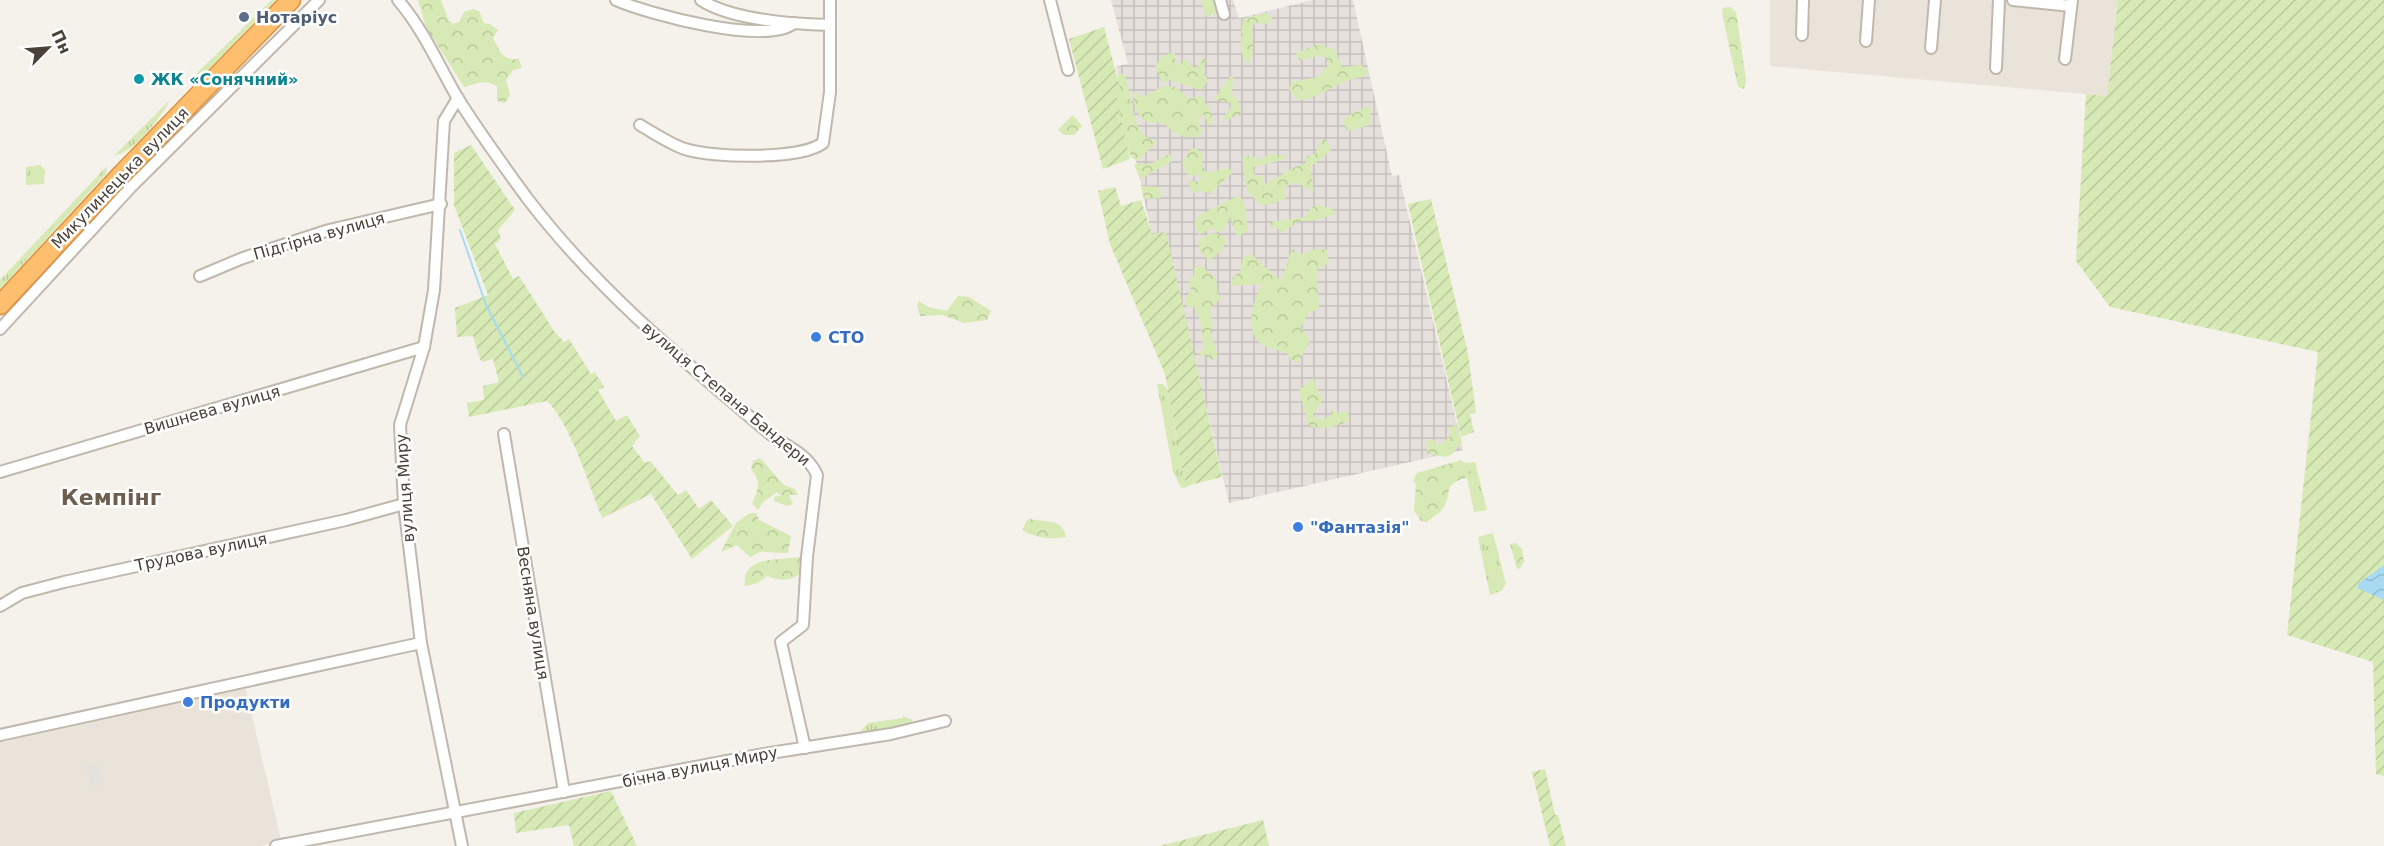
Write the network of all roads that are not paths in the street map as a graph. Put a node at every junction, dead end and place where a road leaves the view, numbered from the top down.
1 (291, 0) edge
2 (319, 0) edge
3 (398, 0) edge
4 (616, 0) edge
5 (701, 0) edge
6 (831, 0) edge
7 (1050, 0) edge
8 (1220, 0) edge
9 (1803, 0) edge
10 (1869, 0) edge
11 (1935, 0) edge
12 (1999, 0) edge
13 (2013, 0) edge
14 (2071, 3) edge
15 (1224, 14) dead end
16 (794, 23) junction
17 (830, 25) junction
18 (1802, 35) dead end
19 (1866, 41) dead end
20 (1931, 48) dead end
21 (2066, 59) dead end
22 (1996, 68) dead end
23 (1068, 70) dead end
24 (458, 98) junction
25 (640, 125) dead end
26 (441, 204) junction
27 (200, 276) dead end
28 (0, 305) edge
29 (0, 329) edge
30 (424, 347) junction
31 (504, 434) dead end
32 (0, 472) edge
33 (404, 504) junction
34 (0, 606) edge
35 (421, 643) junction
36 (945, 722) dead end
37 (0, 735) edge
38 (805, 748) junction
39 (564, 792) junction
40 (455, 811) junction
41 (276, 846) edge
42 (462, 846) edge

1 - 28 highway, Микулинецька вулиця
2 - 29 street
3 - 24 street, вулиця Степана Бандери
4 - 16 street
5 - 16 street
6 - 17 street
7 - 23 street
8 - 15 street
9 - 18 street
10 - 19 street
11 - 20 street
12 - 22 street
13 - 14 street
14 - 21 street
16 - 17 street
17 - 25 street
24 - 26 street, вулиця Миру
24 - 38 street, вулиця Степана Бандери
26 - 27 street, Підгірна вулиця
26 - 30 street, вулиця Миру
30 - 32 street, Вишнева вулиця
30 - 33 street, вулиця Миру
31 - 39 street, Весняна вулиця
33 - 34 street, Трудова вулиця
33 - 35 street, вулиця Миру
35 - 37 street
35 - 40 street, вулиця Миру
36 - 38 street, бічна вулиця Миру
38 - 39 street, бічна вулиця Миру
39 - 40 street, бічна вулиця Миру
40 - 41 street, бічна вулиця Миру
40 - 42 street, вулиця Миру

